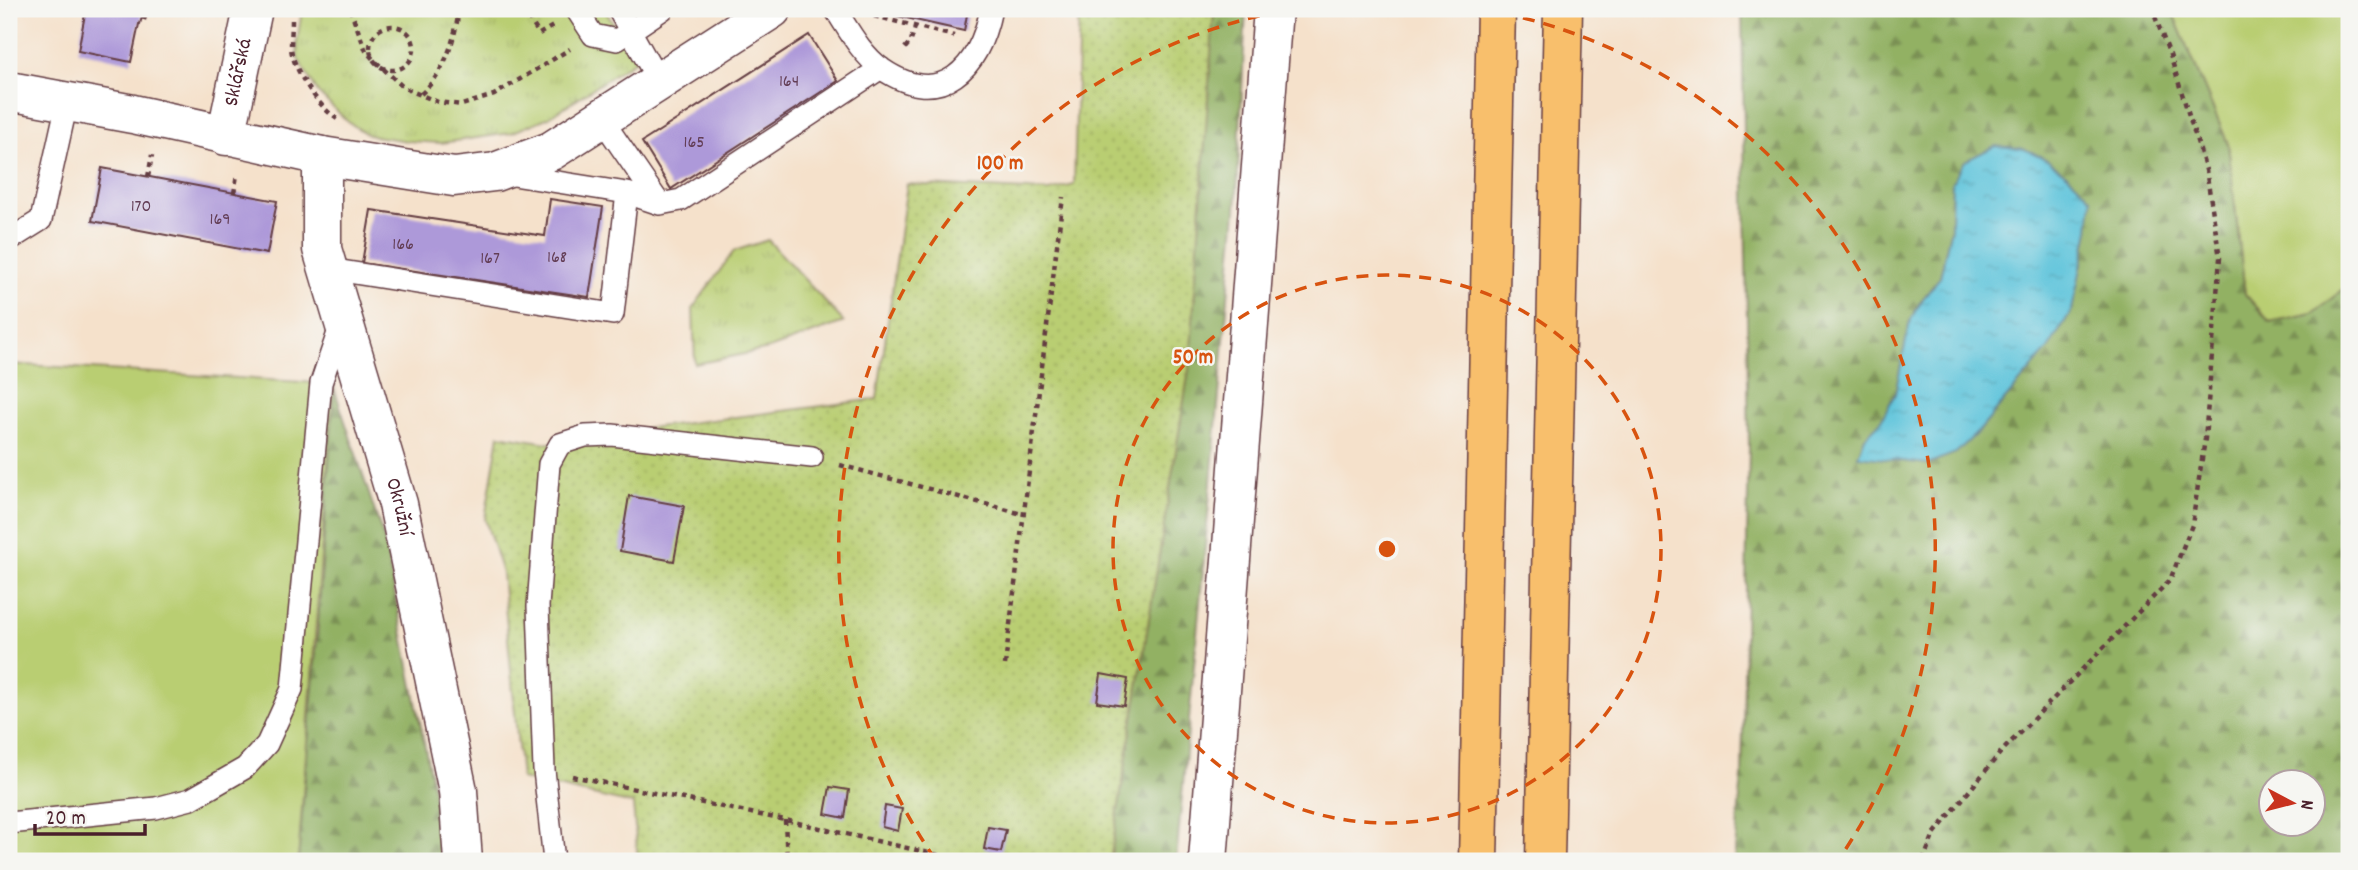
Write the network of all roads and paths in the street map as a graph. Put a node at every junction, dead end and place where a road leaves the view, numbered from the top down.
1 (253, 9) edge
2 (350, 9) edge
3 (459, 9) edge
4 (576, 9) edge
5 (618, 9) edge
6 (663, 9) edge
7 (772, 9) edge
8 (835, 9) edge
9 (991, 9) edge
10 (1273, 9) edge
11 (1496, 9) edge
12 (1563, 9) edge
13 (2152, 9) edge
14 (866, 14) dead end
15 (292, 16) dead end
16 (142, 17) dead end
17 (151, 20) dead end
18 (632, 31) junction
19 (593, 35) junction
20 (956, 36) dead end
21 (373, 59) junction
22 (881, 68) junction
23 (659, 82) junction
24 (9, 91) edge
25 (421, 94) junction
26 (67, 103) junction
27 (601, 118) junction
28 (342, 122) dead end
29 (226, 136) junction
30 (153, 147) dead end
31 (322, 156) junction
32 (495, 172) junction
33 (148, 177) dead end
34 (627, 193) junction
35 (1063, 197) dead end
36 (660, 204) junction
37 (9, 240) edge
38 (328, 269) junction
39 (343, 319) junction
40 (813, 457) joint
41 (1022, 514) junction
42 (1005, 665) dead end
43 (544, 770) junction
44 (785, 820) junction
45 (9, 823) edge
46 (463, 861) edge
47 (554, 861) edge
48 (787, 861) edge
49 (964, 861) edge
50 (1208, 861) edge
51 (1478, 861) edge
52 (1545, 861) edge
53 (1923, 861) edge

1 - 29 street, Sklářská
2 - 21 path
3 - 25 path
4 - 19 lane
5 - 18 lane
6 - 18 lane
7 - 23 street
8 - 22 lane
9 - 22 lane
10 - 50 street
11 - 51 highway
12 - 52 highway
13 - 53 path
14 - 20 path
15 - 28 path
16 - 17 path
18 - 19 lane
18 - 23 lane
19 - 25 path
21 - 21 path
21 - 25 path
22 - 36 lane
23 - 27 street
24 - 26 street
26 - 29 street
26 - 37 lane
27 - 32 street
27 - 36 lane
29 - 31 street
30 - 33 path
31 - 32 street
31 - 38 street, Okružní
32 - 34 lane
34 - 36 lane
34 - 38 lane
35 - 41 path
38 - 39 street, Okružní
39 - 45 lane
39 - 46 street, Okružní
40 - 41 path
40 - 43 lane
41 - 42 path
43 - 44 path
43 - 47 lane
44 - 48 path
44 - 49 path

